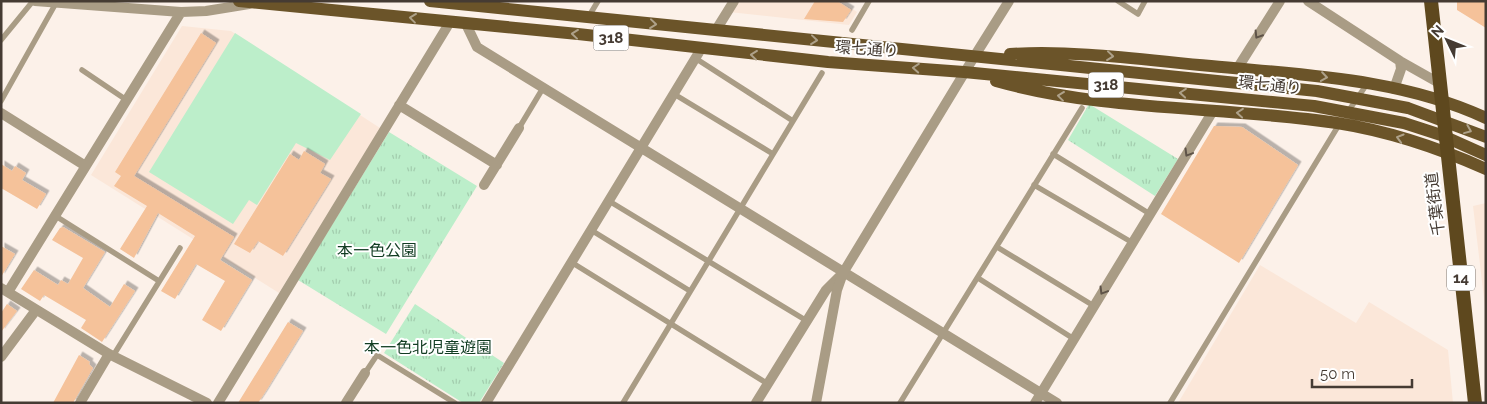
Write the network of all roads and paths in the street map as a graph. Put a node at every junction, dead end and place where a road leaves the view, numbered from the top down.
1 (34, 1) edge
2 (239, 1) edge
3 (430, 1) edge
4 (598, 1) edge
5 (869, 1) edge
6 (1009, 1) edge
7 (1118, 1) edge
8 (1145, 1) edge
9 (1280, 1) edge
10 (1308, 1) edge
11 (733, 2) edge
12 (56, 3) junction
13 (258, 3) junction
14 (462, 3) edge
15 (1429, 3) edge
16 (181, 12) junction
17 (588, 18) junction
18 (450, 22) junction
19 (466, 24) junction
20 (716, 30) junction
21 (852, 30) dead end
22 (1, 40) edge
23 (698, 54) junction
24 (974, 57) junction
25 (1400, 61) junction
26 (1237, 69) junction
27 (82, 70) dead end
28 (964, 72) junction
29 (822, 73) dead end
30 (1439, 83) junction
31 (1367, 84) junction
32 (543, 88) junction
33 (1394, 89) junction
34 (674, 94) junction
35 (126, 99) junction
36 (1, 100) edge
37 (1442, 100) junction
38 (399, 105) junction
39 (1082, 108) dead end
40 (1213, 111) junction
41 (1, 113) edge
42 (1486, 118) edge
43 (793, 121) junction
44 (1339, 124) junction
45 (519, 128) joint
46 (1486, 137) edge
47 (641, 148) junction
48 (773, 154) junction
49 (1053, 154) junction
50 (1446, 154) junction
51 (1486, 155) edge
52 (497, 165) junction
53 (84, 166) junction
54 (1486, 169) edge
55 (484, 185) dead end
56 (1034, 185) junction
57 (609, 201) junction
58 (739, 210) junction
59 (1150, 214) junction
60 (54, 215) junction
61 (591, 230) junction
62 (1133, 243) junction
63 (997, 247) junction
64 (180, 248) dead end
65 (708, 261) junction
66 (571, 262) junction
67 (843, 273) junction
68 (978, 278) junction
69 (159, 281) junction
70 (4, 290) edge
71 (690, 291) junction
72 (1094, 306) junction
73 (36, 310) junction
74 (807, 321) junction
75 (670, 322) junction
76 (944, 333) junction
77 (1074, 339) junction
78 (111, 355) junction
79 (1, 357) edge
80 (365, 373) joint
81 (768, 384) junction
82 (1041, 393) junction
83 (80, 403) edge
84 (207, 403) edge
85 (218, 403) edge
86 (346, 403) edge
87 (455, 403) edge
88 (486, 403) edge
89 (623, 403) edge
90 (756, 403) edge
91 (816, 403) edge
92 (900, 403) edge
93 (1035, 403) edge
94 (1057, 403) edge
95 (1170, 403) edge
96 (1475, 403) edge

1 - 12 street
1 - 22 lane
2 - 13 main road, 環七通り / 318
3 - 14 main road, 環七通り / 318
4 - 17 lane
5 - 21 lane
6 - 24 street
7 - 8 lane
9 -> 26 street
10 - 25 street
11 - 20 street
12 - 16 street
12 - 36 lane
13 - 16 street
18 -> 13 main road, 環七通り / 318
14 - 17 main road, 環七通り / 318
15 - 30 highway, 千葉街道 / 14
16 - 35 street
17 -> 20 main road, 環七通り / 318
18 - 19 main road, 環七通り / 318
18 - 38 street
23 -> 19 main road, 環七通り / 318
19 - 32 street
20 -> 24 main road, 環七通り / 318
28 -> 23 main road, 環七通り / 318
23 - 34 street
23 - 43 lane
24 -> 26 main road
24 - 28 street
24 -> 46 main road, 環七通り / 318
25 - 30 street
25 - 33 street
26 -> 31 main road
27 - 35 lane
40 -> 28 main road
51 -> 28 main road, 環七通り / 318
28 - 67 street
29 - 43 lane
30 - 37 highway, 千葉街道 / 14
31 - 33 main road
31 - 44 lane
32 - 45 lane
32 - 47 street
33 - 37 main road
34 - 47 street
34 - 48 lane
35 - 53 street
37 - 42 main road
37 - 50 highway, 千葉街道 / 14
38 - 52 street
38 - 85 street
39 - 49 lane
44 -> 40 main road
40 -> 59 street
41 - 53 street
43 - 48 lane
50 -> 44 main road
44 - 95 lane
45 - 52 street
47 - 57 street
47 - 58 street
48 - 58 lane
49 - 56 lane
49 - 59 lane
50 - 54 main road
50 - 96 highway, 千葉街道 / 14
52 - 55 street
53 - 60 street
56 - 62 lane
56 - 63 lane
57 - 61 street
57 - 65 lane
58 - 65 lane
58 - 67 street
59 - 62 street
60 - 69 lane
60 - 70 street
61 - 66 street
61 - 71 lane
62 -> 72 street
63 - 68 lane
63 - 72 lane
64 - 69 lane
65 - 71 lane
65 - 74 lane
66 - 75 lane
66 - 88 street
67 - 74 street
67 - 76 street
67 - 91 street
68 - 76 lane
68 - 77 lane
69 - 78 lane
70 - 73 street
71 - 75 lane
72 - 77 street
73 - 78 street
73 - 79 street
74 - 81 street
75 - 81 lane
75 - 89 lane
76 - 82 street
76 - 92 lane
77 - 82 street
78 - 83 street
78 - 84 street
80 - 86 street
80 - 87 lane
81 - 90 street
82 - 93 street
82 - 94 street

